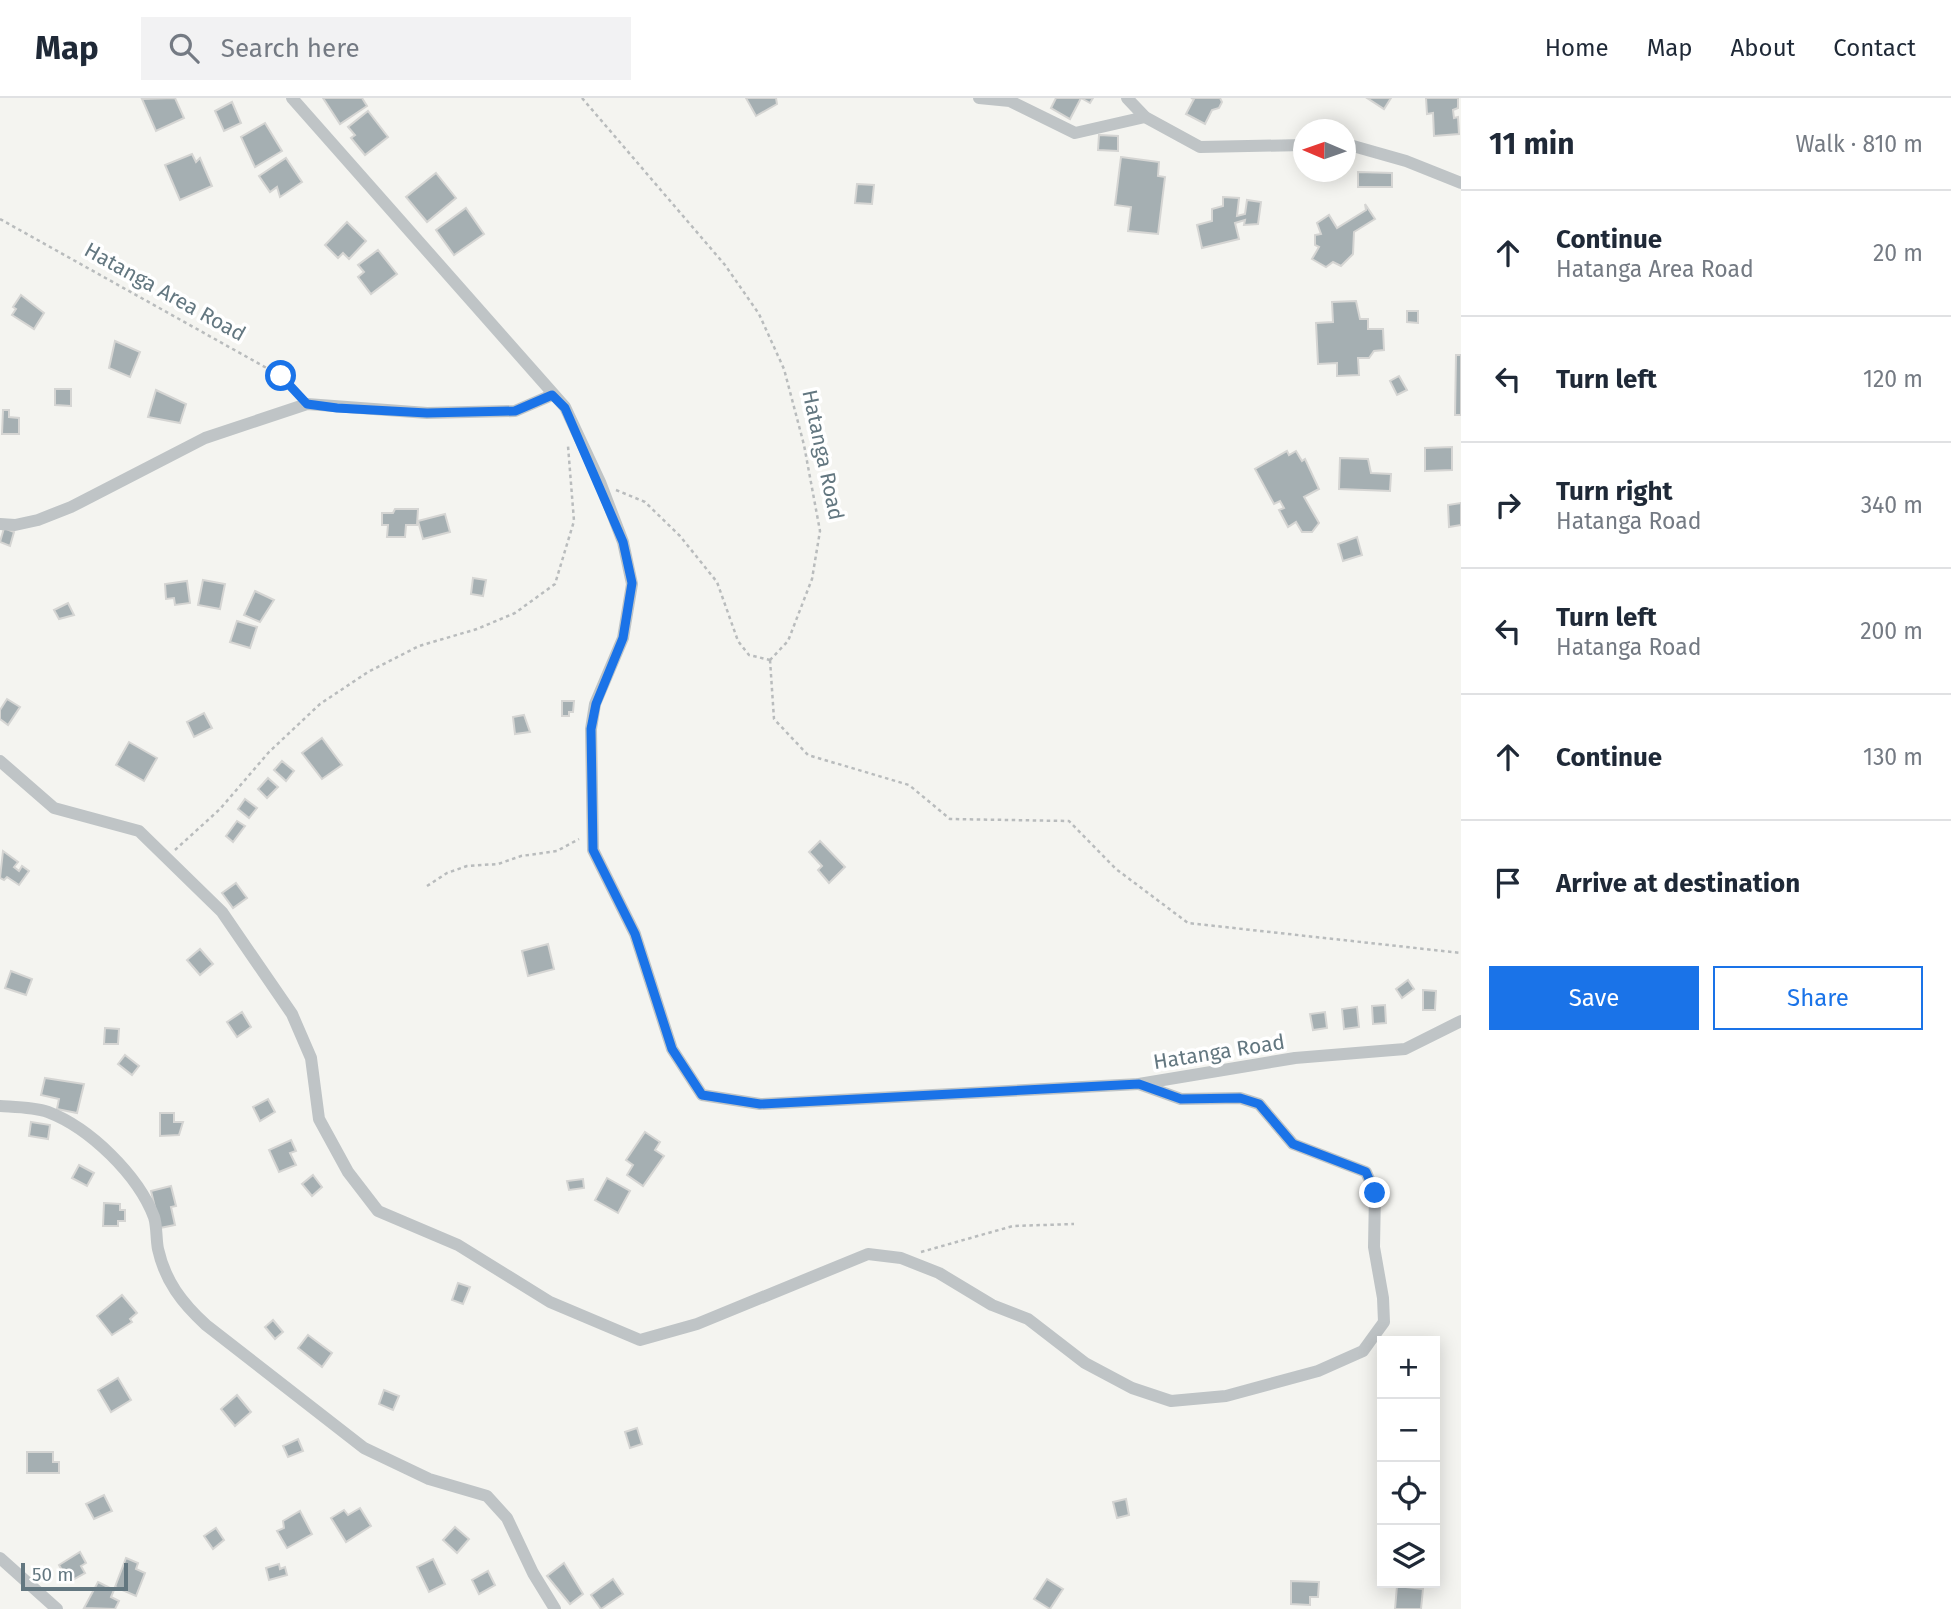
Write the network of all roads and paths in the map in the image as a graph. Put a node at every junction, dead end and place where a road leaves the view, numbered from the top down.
1 (292, 98) edge
2 (582, 98) edge
3 (979, 98) edge
4 (1128, 98) edge
5 (1145, 117) junction
6 (1293, 145) edge
7 (1356, 147) edge
8 (1461, 183) edge
9 (0, 219) edge
10 (552, 395) junction
11 (307, 404) junction
12 (568, 445) dead end
13 (600, 482) junction
14 (0, 524) edge
15 (770, 660) junction
16 (0, 761) edge
17 (593, 838) junction
18 (168, 857) junction
19 (427, 886) dead end
20 (1461, 953) edge
21 (1461, 1021) edge
22 (1139, 1084) junction
23 (0, 1105) edge
24 (1074, 1224) dead end
25 (901, 1258) junction
26 (0, 1558) edge
27 (57, 1609) edge
28 (555, 1609) edge

1 - 10 street, Hatanga Road
2 - 15 path, Hatanga Road
3 - 5 street
4 - 5 street
5 - 6 street
7 - 8 street
9 - 11 path, Hatanga Area Road
10 - 11 street
10 - 13 street, Hatanga Road
11 - 14 street
12 - 18 path
13 - 15 path
13 - 17 street, Hatanga Road
15 - 20 path
16 - 18 street
17 - 19 path
17 - 22 street, Hatanga Road
18 - 25 street
21 - 22 street, Hatanga Road
22 - 25 street
23 - 28 street
24 - 25 path
26 - 27 street

